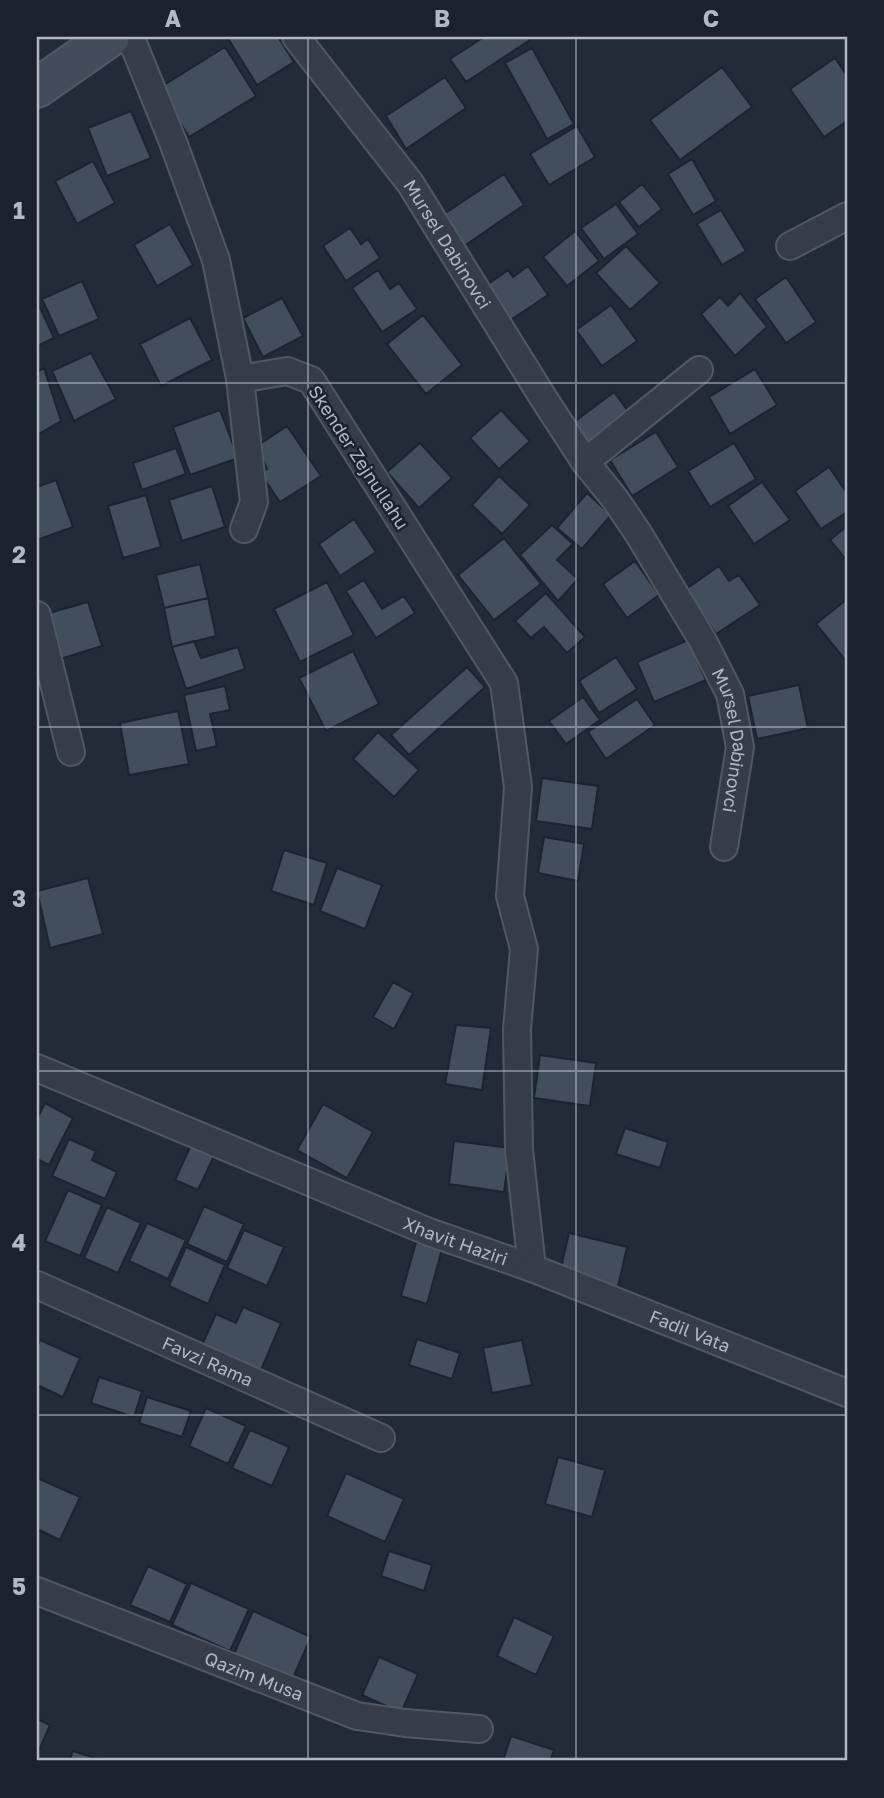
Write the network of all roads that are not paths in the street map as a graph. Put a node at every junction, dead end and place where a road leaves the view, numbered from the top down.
1 (110, 37) edge
2 (127, 37) edge
3 (296, 37) edge
4 (37, 88) edge
5 (847, 216) edge
6 (790, 246) dead end
7 (699, 370) dead end
8 (240, 379) junction
9 (585, 462) junction
10 (244, 529) dead end
11 (37, 615) edge
12 (72, 752) dead end
13 (723, 847) dead end
14 (510, 897) joint
15 (37, 1068) edge
16 (532, 1268) junction
17 (37, 1285) edge
18 (847, 1393) edge
19 (381, 1438) dead end
20 (37, 1591) edge
21 (479, 1729) dead end

1 - 4 main road
2 - 8 street
3 - 9 street, Mursel Dabinovci
5 - 6 street
7 - 9 street
8 - 10 street
8 - 14 street, Skender Zejnullahu
9 - 13 street, Mursel Dabinovci
11 - 12 street
14 - 16 street, Xhavit Haziri
15 - 16 street, Xhavit Haziri
16 - 18 street, Fadil Vata
17 - 19 street, Favzi Rama
20 - 21 street, Qazim Musa

